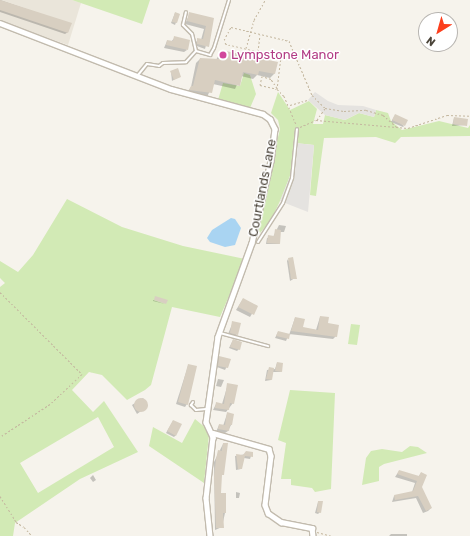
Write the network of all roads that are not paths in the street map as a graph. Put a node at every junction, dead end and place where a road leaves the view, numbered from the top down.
1 (229, 0) edge
2 (186, 12) dead end
3 (0, 23) edge
4 (196, 51) junction
5 (138, 76) junction
6 (297, 129) road end
7 (258, 242) joint
8 (252, 243) junction
9 (219, 332) junction
10 (268, 346) dead end
11 (193, 402) dead end
12 (207, 409) junction
13 (212, 433) junction
14 (314, 534) edge
15 (210, 536) edge

1 - 4 lane
2 - 4 lane
3 - 5 street, Courtlands Lane
4 - 5 lane
5 - 8 street, Courtlands Lane
6 - 7 lane
7 - 8 street
8 - 9 street, Courtlands Lane
9 - 10 lane
9 - 12 street, Courtlands Lane
11 - 12 lane
12 - 13 street, Courtlands Lane
13 - 14 street
13 - 15 street, Courtlands Lane

